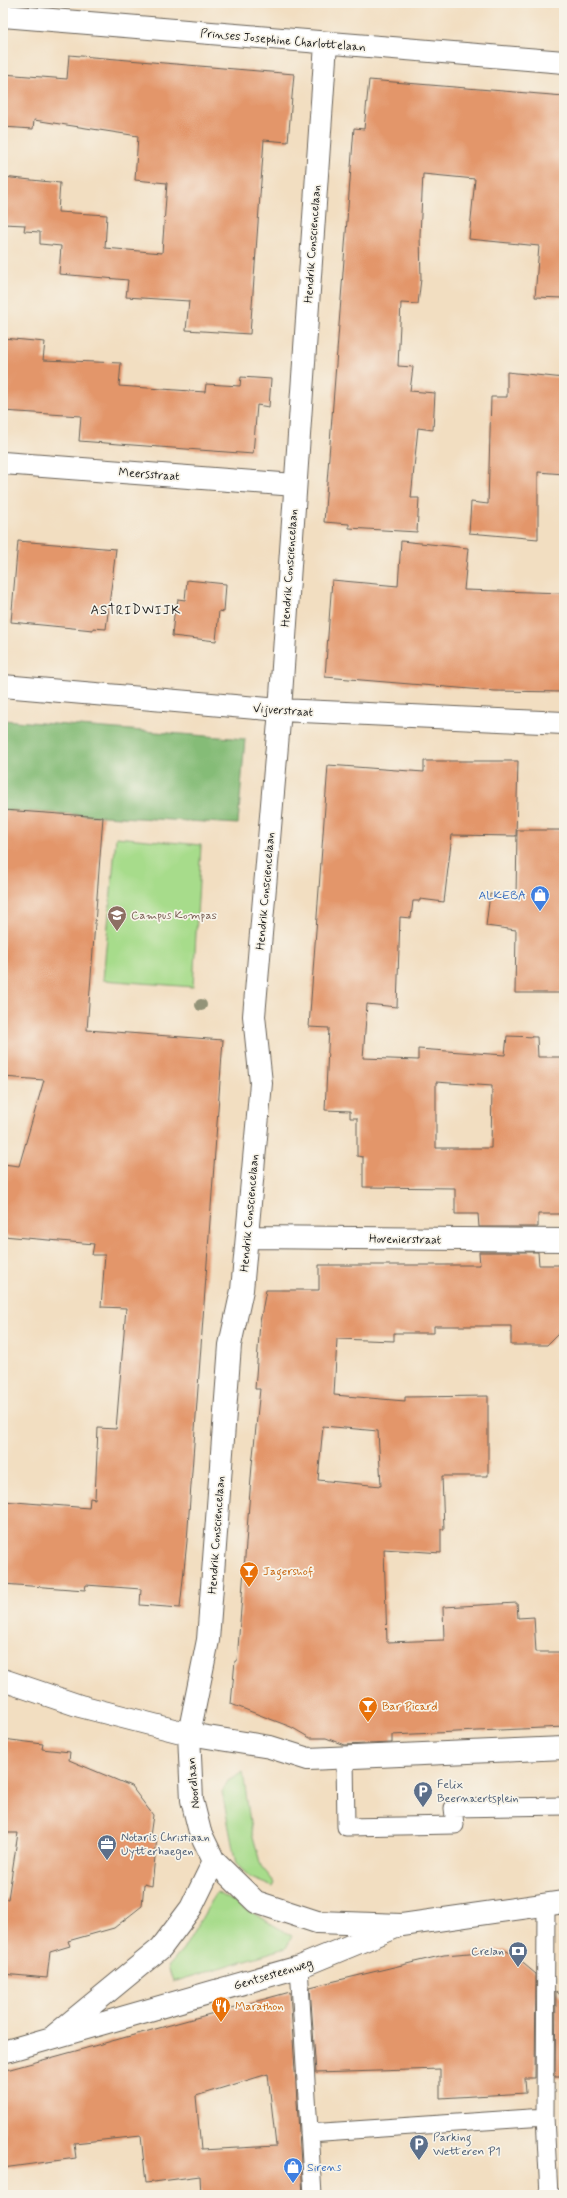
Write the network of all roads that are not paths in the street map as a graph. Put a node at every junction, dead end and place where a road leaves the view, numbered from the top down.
1 (3, 16) edge
2 (326, 44) junction
3 (564, 62) edge
4 (3, 463) edge
5 (295, 485) junction
6 (3, 686) edge
7 (280, 710) junction
8 (564, 723) edge
9 (247, 1237) junction
10 (564, 1240) edge
11 (3, 1680) edge
12 (189, 1734) junction
13 (564, 1748) edge
14 (345, 1758) junction
15 (564, 1806) edge
16 (214, 1861) junction
17 (555, 1904) edge
18 (402, 1924) junction
19 (299, 1967) junction
20 (48, 2040) junction
21 (3, 2052) edge
22 (545, 2117) junction
23 (309, 2133) junction
24 (313, 2195) edge
25 (549, 2195) edge

1 - 2 street, Prinses Josephine Charlottelaan
2 - 3 street, Prinses Josephine Charlottelaan
2 - 5 street, Hendrik Consciencelaan
4 - 5 street, Meersstraat
5 - 7 street, Hendrik Consciencelaan
6 - 7 street, Vijverstraat
7 - 8 street, Vijverstraat
7 - 9 street, Hendrik Consciencelaan
9 - 10 street, Hovenierstraat
9 - 12 street, Hendrik Consciencelaan
11 - 12 street
12 - 14 street
12 - 16 street, Noordlaan
13 - 14 street
14 - 15 lane
16 - 18 street, Noordlaan
16 - 20 street, Gentsesteenweg
17 - 18 street
17 - 22 lane
18 - 19 street, Gentsesteenweg
19 - 20 street, Gentsesteenweg
19 - 23 lane
20 - 21 street, Gentsesteenweg
22 - 23 lane
22 - 25 lane
23 - 24 lane

